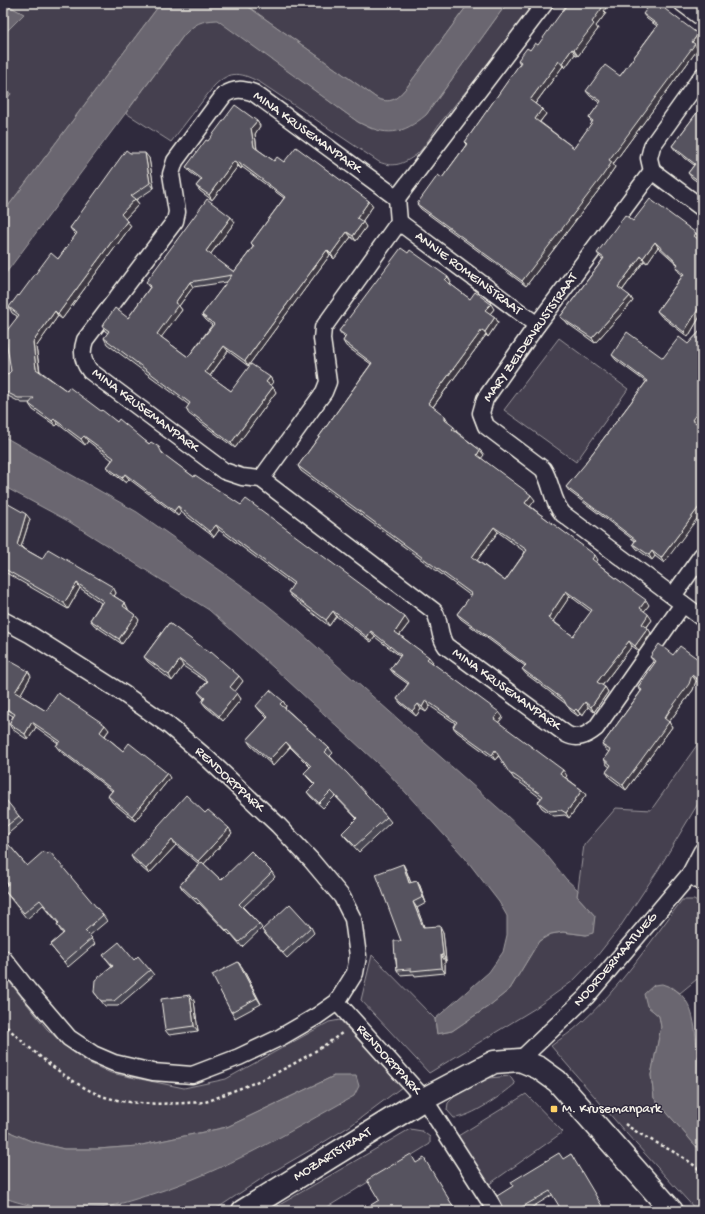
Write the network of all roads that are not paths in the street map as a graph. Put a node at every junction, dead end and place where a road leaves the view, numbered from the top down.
1 (545, 3) edge
2 (682, 3) edge
3 (702, 18) edge
4 (702, 76) edge
5 (652, 171) junction
6 (397, 198) junction
7 (702, 208) edge
8 (399, 222) junction
9 (537, 325) junction
10 (261, 479) junction
11 (702, 555) edge
12 (678, 600) junction
13 (702, 618) edge
14 (3, 620) edge
15 (702, 851) edge
16 (696, 878) edge
17 (3, 958) edge
18 (337, 1002) junction
19 (520, 1060) junction
20 (424, 1099) junction
21 (243, 1211) edge
22 (496, 1211) edge
23 (672, 1211) edge

1 - 6 street
2 - 3 street
4 - 5 street
5 - 7 street
5 - 9 street, MARY ZELDENRUSTSTRAAT
6 - 8 street
6 - 10 street, MINA KRUSEMANPARK
8 - 9 street, ANNIE ROMEINSTRAAT
8 - 10 street, ANNIE ROMEINSTRAAT
9 - 12 street, MARY ZELDENRUSTSTRAAT
10 - 12 street, MINA KRUSEMANPARK
11 - 12 street, MINA KRUSEMANPARK
12 - 13 street, MARY ZELDENRUSTSTRAAT
14 - 18 street, RENDORPPARK
15 - 16 street, NOORDERMAATWEG
16 - 19 street, NOORDERMAATWEG
17 - 18 street, RENDORPPARK
18 - 20 street, RENDORPPARK
19 - 20 street, MOZARTSTRAAT
19 - 23 street
20 - 21 street, MOZARTSTRAAT
20 - 22 street

